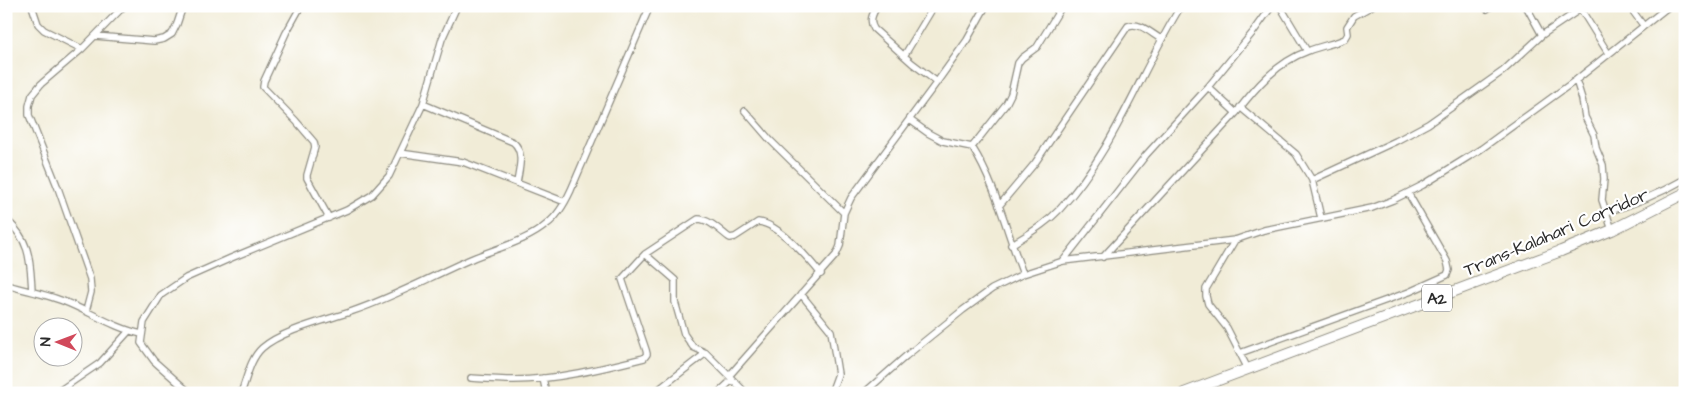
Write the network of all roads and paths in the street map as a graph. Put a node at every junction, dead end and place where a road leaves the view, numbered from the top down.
1 (32, 6) edge
2 (124, 6) edge
3 (183, 6) edge
4 (301, 6) edge
5 (457, 6) edge
6 (650, 6) edge
7 (877, 6) edge
8 (934, 6) edge
9 (986, 6) edge
10 (1062, 6) edge
11 (1181, 6) edge
12 (1272, 6) edge
13 (1280, 6) edge
14 (1372, 6) edge
15 (1526, 6) edge
16 (1629, 6) edge
17 (1669, 6) edge
18 (1582, 7) edge
19 (1644, 25) junction
20 (1542, 35) junction
21 (95, 36) junction
22 (1162, 39) junction
23 (82, 49) junction
24 (1306, 51) junction
25 (1608, 53) junction
26 (904, 56) junction
27 (1576, 80) junction
28 (937, 82) junction
29 (1208, 87) junction
30 (423, 104) junction
31 (1240, 107) junction
32 (745, 111) dead end
33 (1236, 113) junction
34 (910, 120) junction
35 (972, 147) junction
36 (400, 153) junction
37 (1312, 180) junction
38 (1685, 180) edge
39 (517, 183) junction
40 (1408, 193) junction
41 (1685, 193) edge
42 (565, 202) junction
43 (999, 206) junction
44 (1605, 212) junction
45 (844, 213) junction
46 (329, 218) junction
47 (1321, 218) junction
48 (6, 219) edge
49 (1612, 230) junction
50 (1235, 240) junction
51 (1011, 246) junction
52 (645, 254) junction
53 (1103, 257) junction
54 (1063, 261) junction
55 (821, 274) junction
56 (1023, 274) junction
57 (6, 285) edge
58 (32, 291) junction
59 (801, 294) junction
60 (86, 311) junction
61 (128, 331) junction
62 (142, 334) junction
63 (706, 353) junction
64 (1240, 353) junction
65 (1248, 369) junction
66 (471, 378) dead end
67 (543, 378) junction
68 (731, 378) junction
69 (56, 393) edge
70 (190, 393) edge
71 (241, 393) edge
72 (546, 393) edge
73 (654, 393) edge
74 (718, 393) edge
75 (746, 393) edge
76 (831, 393) edge
77 (864, 393) edge
78 (1184, 393) edge

1 - 23 street
2 - 21 street
3 - 21 street
4 - 46 street
5 - 30 street
6 - 42 street
7 - 26 street
8 - 26 street
9 - 28 street
10 - 35 street
11 - 22 street
12 - 29 street
13 - 24 street
14 - 24 street
15 - 20 street
16 - 19 street
17 - 19 street
18 - 20 street
18 - 25 street
19 - 25 street
20 - 37 street
21 - 23 street
22 - 43 street
22 - 51 street
23 - 60 street
24 - 31 street
25 - 27 street
26 - 28 street
27 - 40 street
27 - 44 street
28 - 34 street
29 - 33 street
29 - 54 street
30 - 36 street
30 - 39 street
31 - 33 street
31 - 37 street
32 - 45 street
33 - 53 street
34 - 35 street
34 - 45 street
35 - 43 street
36 - 39 street
36 - 46 street
37 - 47 street
38 - 44 street
39 - 42 street
40 - 47 street
40 - 64 street
41 - 49 highway, Trans-Kalahari Corridor / A2
42 - 71 street
43 - 51 street
44 - 49 street
45 - 55 street
46 - 62 street
47 - 50 street
48 - 58 street
49 - 65 highway, Trans-Kalahari Corridor / A2
50 - 53 street
50 - 64 street
51 - 56 street
52 - 55 street
52 - 63 street
52 - 67 street
53 - 54 street
54 - 56 street
55 - 59 street
56 - 77 street
57 - 58 street
58 - 60 street
59 - 68 street
59 - 76 street
60 - 61 street
61 - 62 street
61 - 69 street
62 - 70 street
63 - 68 street
63 - 73 street
64 - 65 street
65 - 78 highway, Trans-Kalahari Corridor / A2
66 - 67 street
67 - 72 street
68 - 74 street
68 - 75 street

